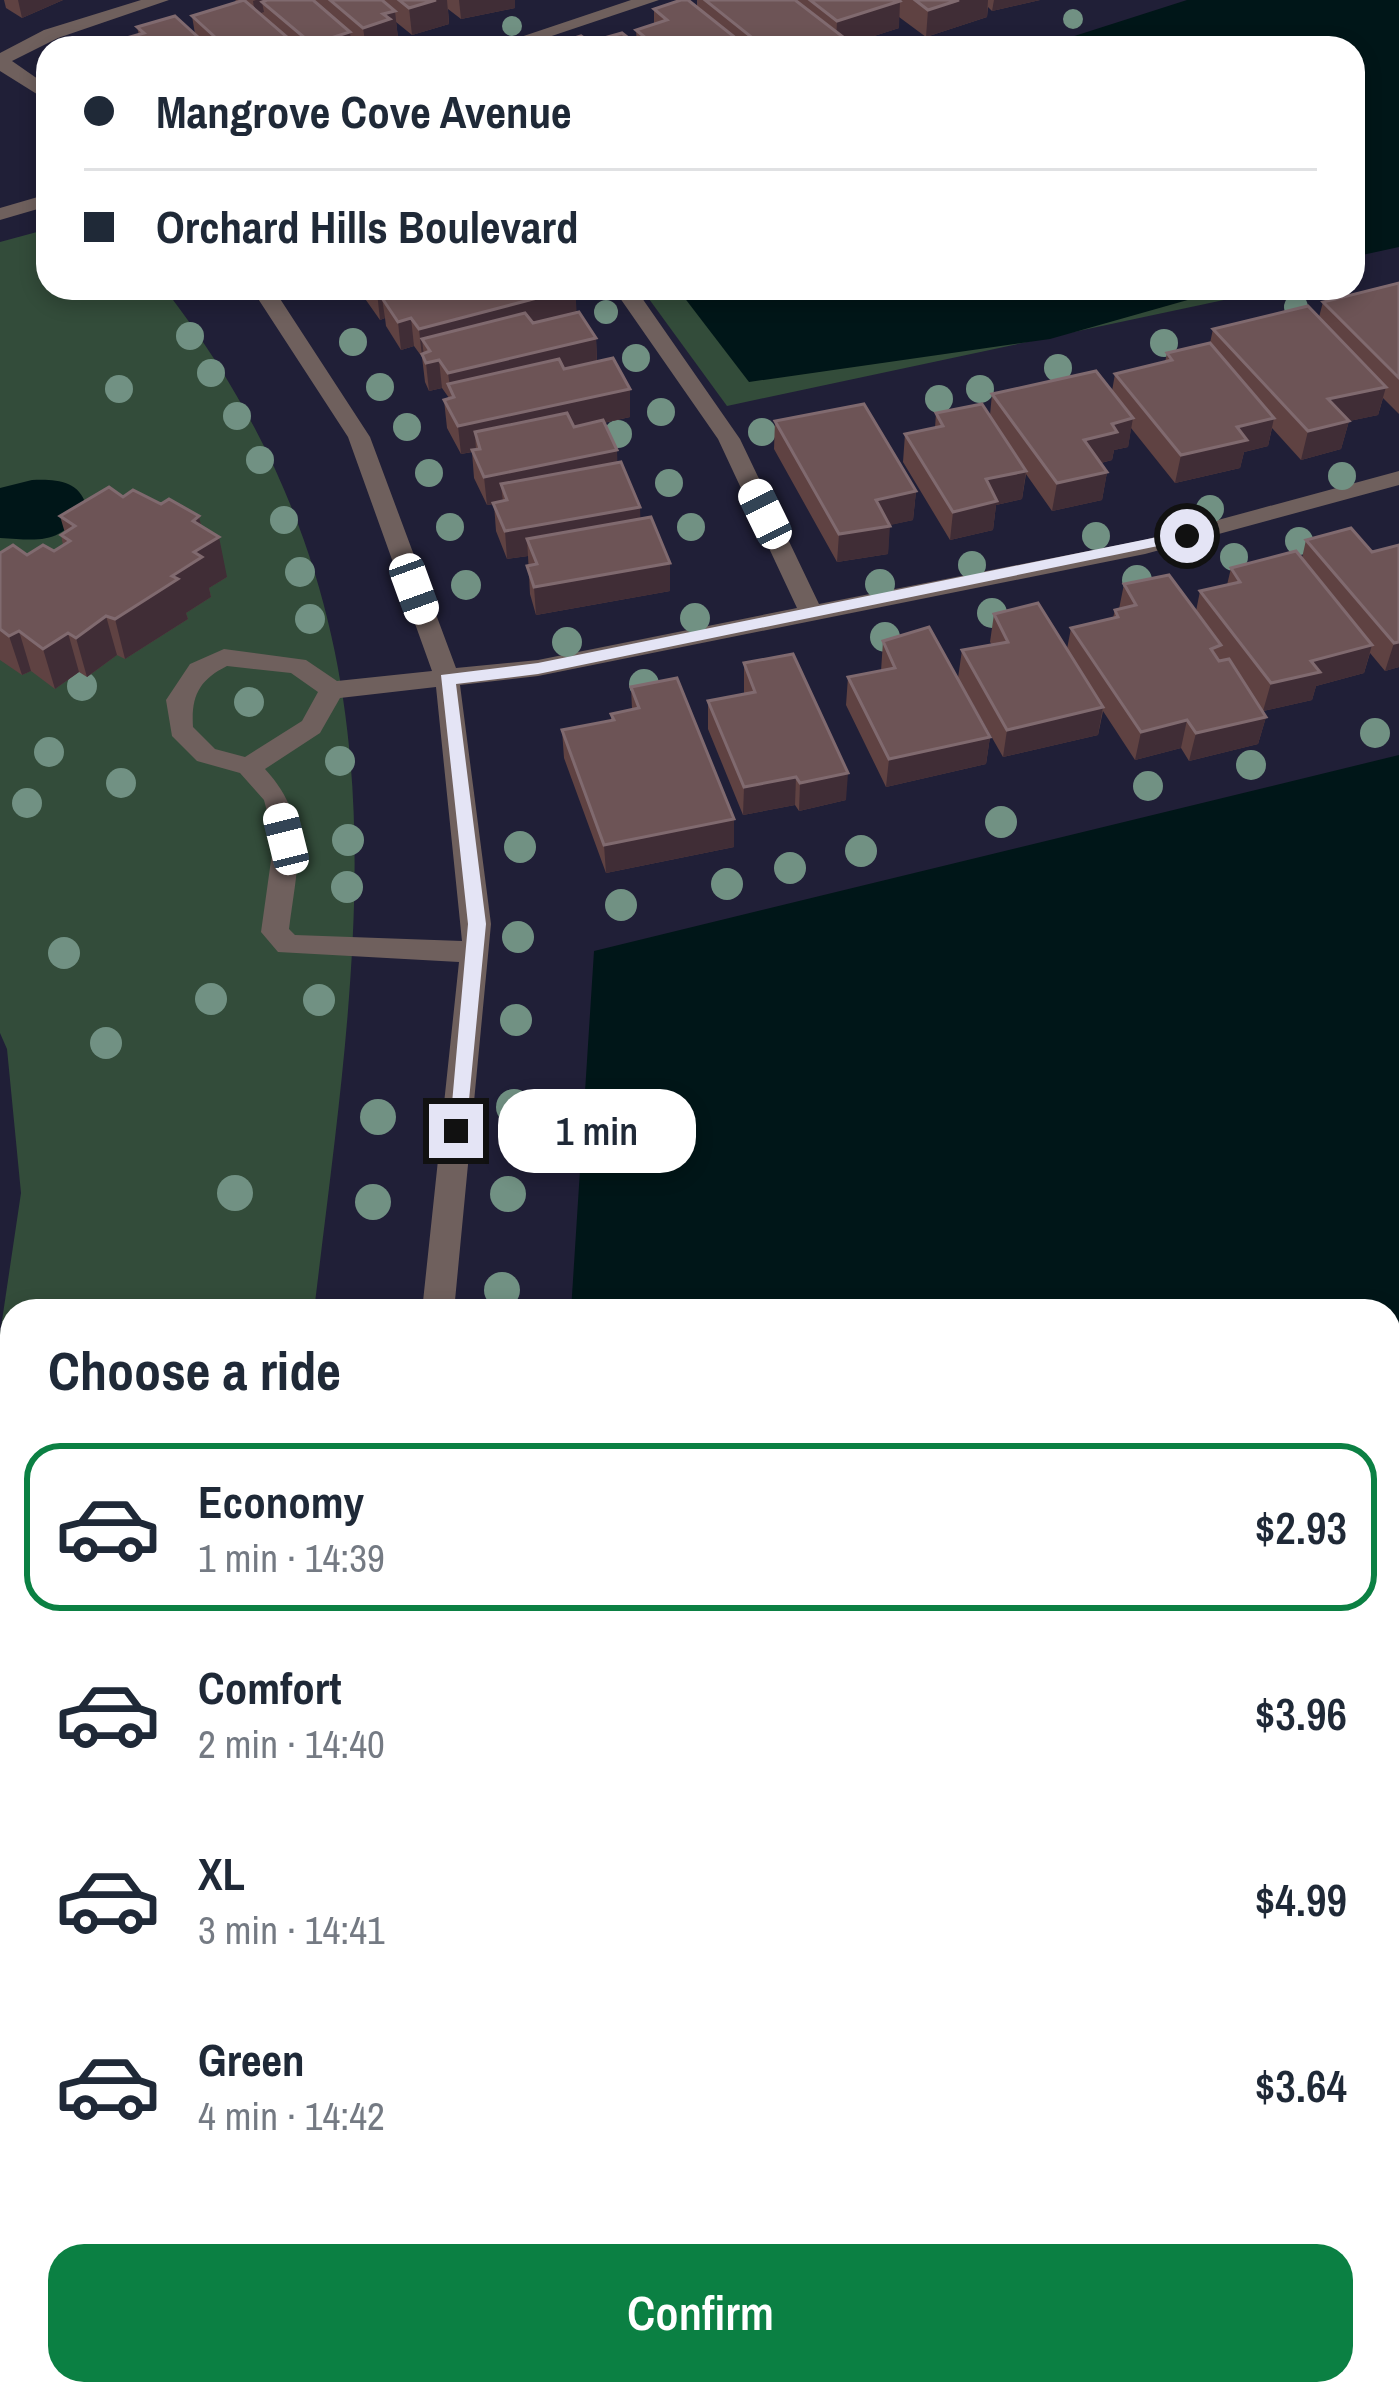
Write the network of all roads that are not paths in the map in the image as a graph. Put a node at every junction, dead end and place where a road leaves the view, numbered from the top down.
1 (160, 0) edge
2 (650, 0) edge
3 (611, 5) edge
4 (47, 36) edge
5 (529, 36) edge
6 (36, 42) edge
7 (0, 61) edge
8 (36, 86) edge
9 (36, 204) edge
10 (0, 214) edge
11 (270, 300) edge
12 (632, 300) edge
13 (1399, 478) edge
14 (812, 614) junction
15 (447, 679) junction
16 (332, 690) junction
17 (249, 767) junction
18 (474, 952) junction
19 (439, 1299) edge

1 - 4 street
2 - 3 street
3 - 5 street
6 - 7 street
7 - 8 street
9 - 10 street
11 - 15 street
12 - 14 street
13 - 14 street
14 - 15 street
15 - 16 street
15 - 18 street
16 - 17 street
16 - 17 street
17 - 18 street
18 - 19 street

